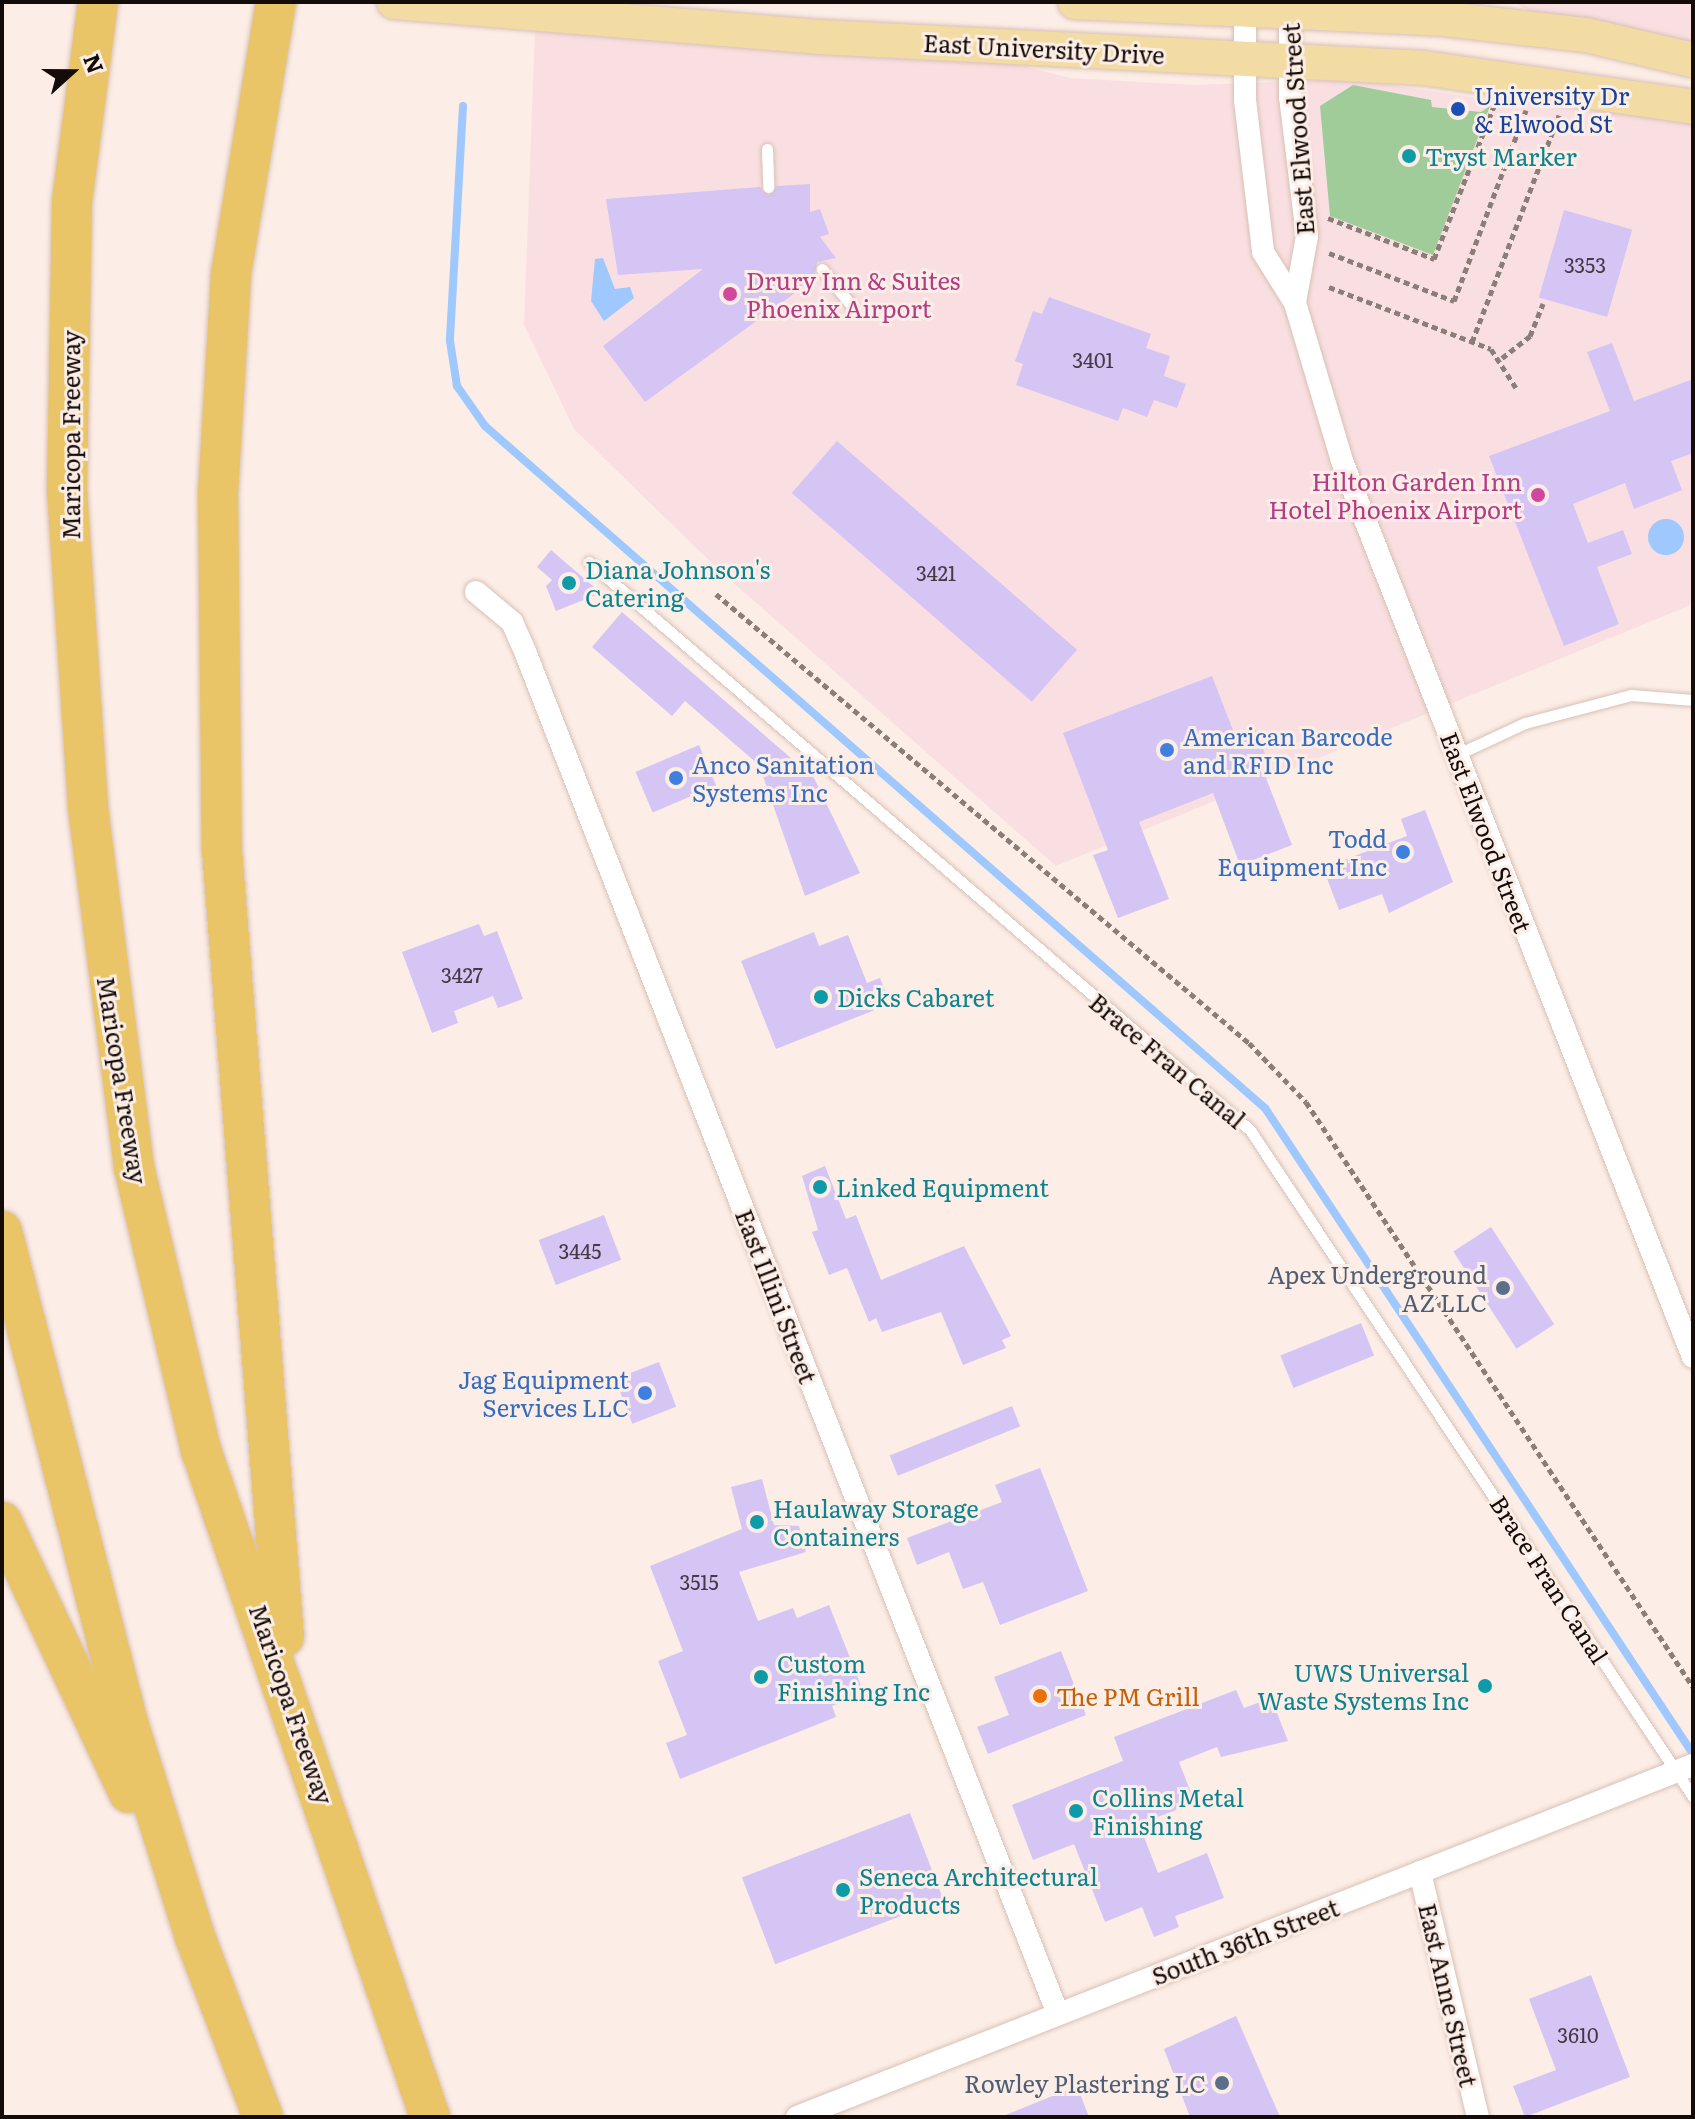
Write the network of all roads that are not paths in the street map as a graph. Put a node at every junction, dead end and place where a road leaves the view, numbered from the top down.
1 (98, 2) edge
2 (276, 2) edge
3 (394, 2) edge
4 (1075, 2) edge
5 (1245, 5) edge
6 (1290, 7) edge
7 (1243, 57) junction
8 (1289, 58) junction
9 (1693, 60) edge
10 (1693, 107) edge
11 (767, 149) dead end
12 (768, 187) dead end
13 (822, 269) dead end
14 (1295, 303) junction
15 (851, 305) dead end
16 (589, 562) dead end
17 (476, 592) dead end
18 (1693, 700) edge
19 (1456, 755) junction
20 (2, 1231) edge
21 (1693, 1357) edge
22 (2, 1522) edge
23 (288, 1689) junction
24 (1683, 1769) edge
25 (1693, 1797) edge
26 (1420, 1872) junction
27 (186, 1910) junction
28 (1058, 2014) junction
29 (263, 2117) edge
30 (430, 2117) edge
31 (797, 2117) edge
32 (1478, 2117) edge

1 - 23 highway, Maricopa Freeway
2 - 23 highway
3 - 7 main road, East University Drive
4 - 5 main road, East University Drive
5 - 6 main road, East University Drive
5 - 7 street, East Elwood Street
6 - 8 street, East Elwood Street
6 - 9 main road, East University Drive
7 - 8 main road, East University Drive
7 - 14 street, East Elwood Street
8 - 10 main road, East University Drive
8 - 14 street, East Elwood Street
11 - 12 lane
13 - 15 lane
14 - 19 street, East Elwood Street
16 - 24 lane, Brace Fran Canal
17 - 28 street, East Illini Street
18 - 19 lane
19 - 21 street, East Elwood Street
20 - 27 highway
22 - 27 highway
23 - 30 highway, Maricopa Freeway
24 - 25 lane, Brace Fran Canal
24 - 26 street, South 36th Street
26 - 28 street, South 36th Street
26 - 32 street, East Anne Street
27 - 29 highway
28 - 31 street, South 36th Street

